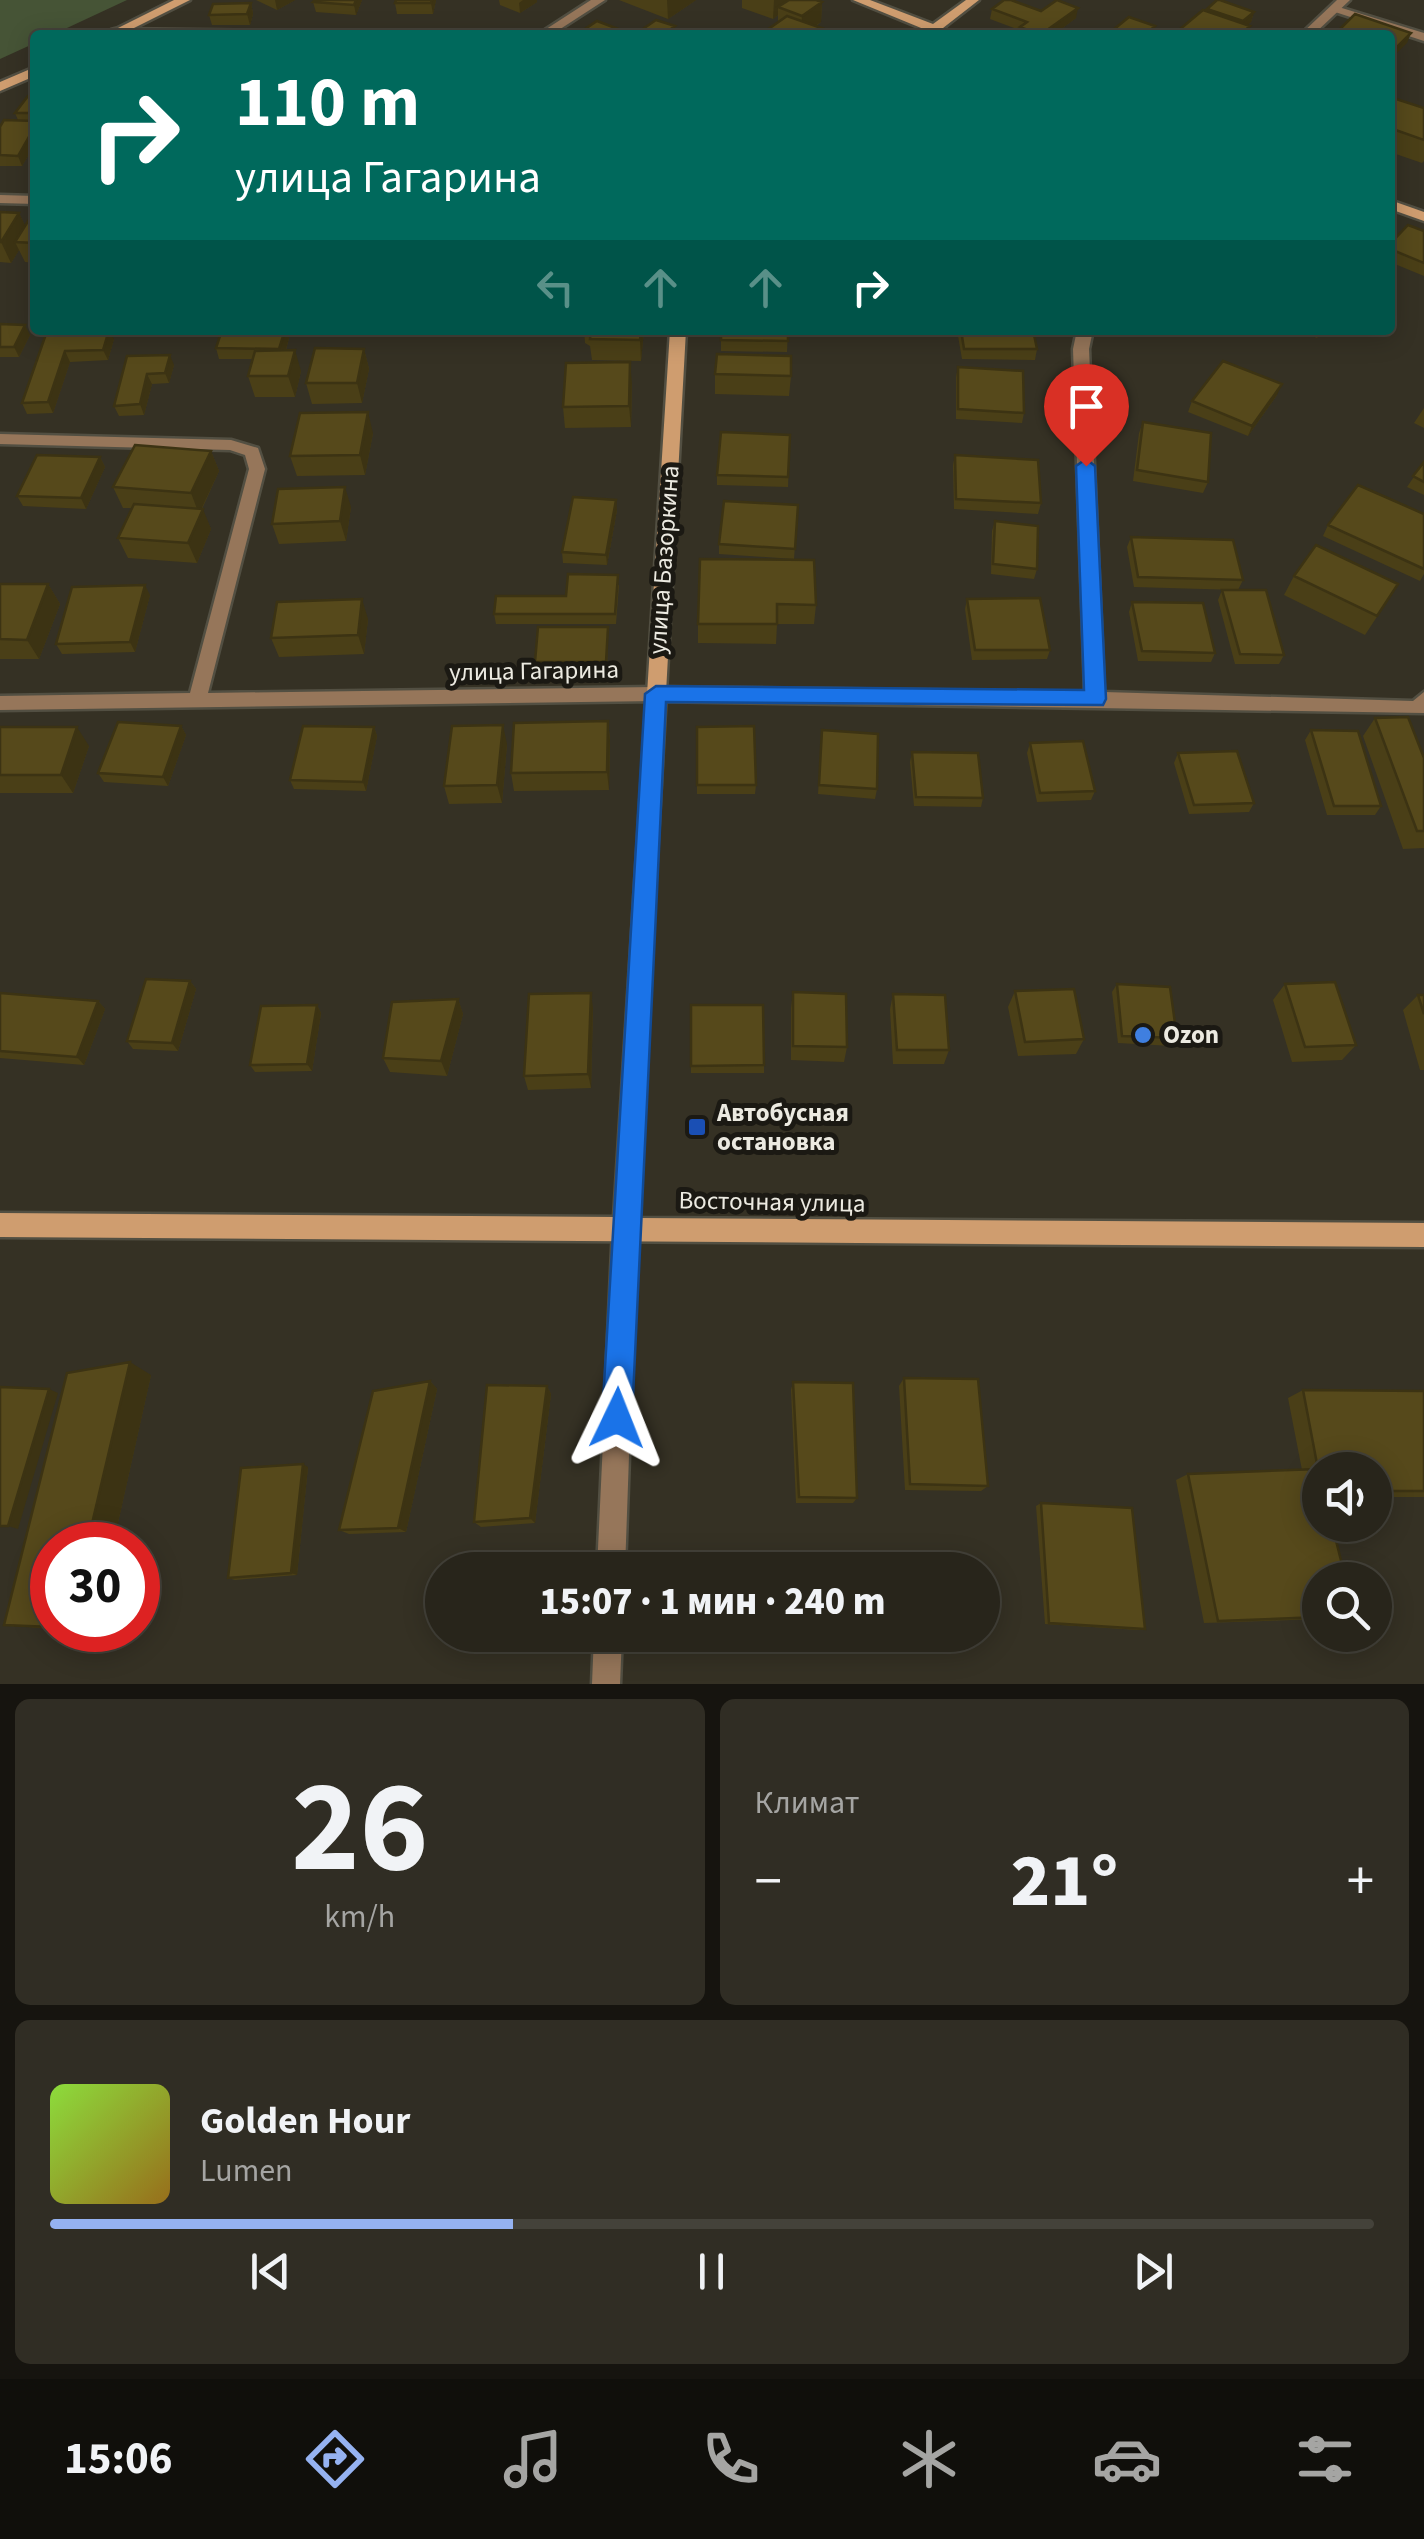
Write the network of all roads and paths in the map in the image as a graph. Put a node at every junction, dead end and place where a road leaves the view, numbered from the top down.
1 (184, 0) edge
2 (599, 0) edge
3 (859, 0) edge
4 (973, 0) edge
5 (1340, 4) edge
6 (121, 30) edge
7 (551, 30) edge
8 (926, 30) edge
9 (933, 30) edge
10 (1311, 30) edge
11 (1424, 37) edge
12 (30, 72) edge
13 (0, 87) edge
14 (0, 200) edge
15 (30, 200) edge
16 (1395, 206) edge
17 (1424, 217) edge
18 (678, 335) edge
19 (1084, 335) edge
20 (0, 439) edge
21 (656, 694) junction
22 (1424, 698) edge
23 (1095, 699) junction
24 (197, 701) junction
25 (0, 703) edge
26 (0, 1225) edge
27 (625, 1228) junction
28 (1424, 1235) edge
29 (612, 1552) edge
30 (607, 1652) edge
31 (606, 1684) edge

1 - 6 street
2 - 7 street
3 - 8 street
4 - 9 street
5 - 10 street
5 - 11 street
12 - 13 street
14 - 15 street
16 - 17 street
18 - 21 street, улица Базоркина
19 - 23 street
20 - 24 street
21 - 23 street, улица Гагарина
21 - 24 street, улица Гагарина
21 - 27 street, улица Базоркина
22 - 23 street, улица Гагарина
24 - 25 street, улица Гагарина
26 - 27 street, Восточная улица
27 - 28 street, Восточная улица
27 - 29 street, улица Базоркина
30 - 31 street

